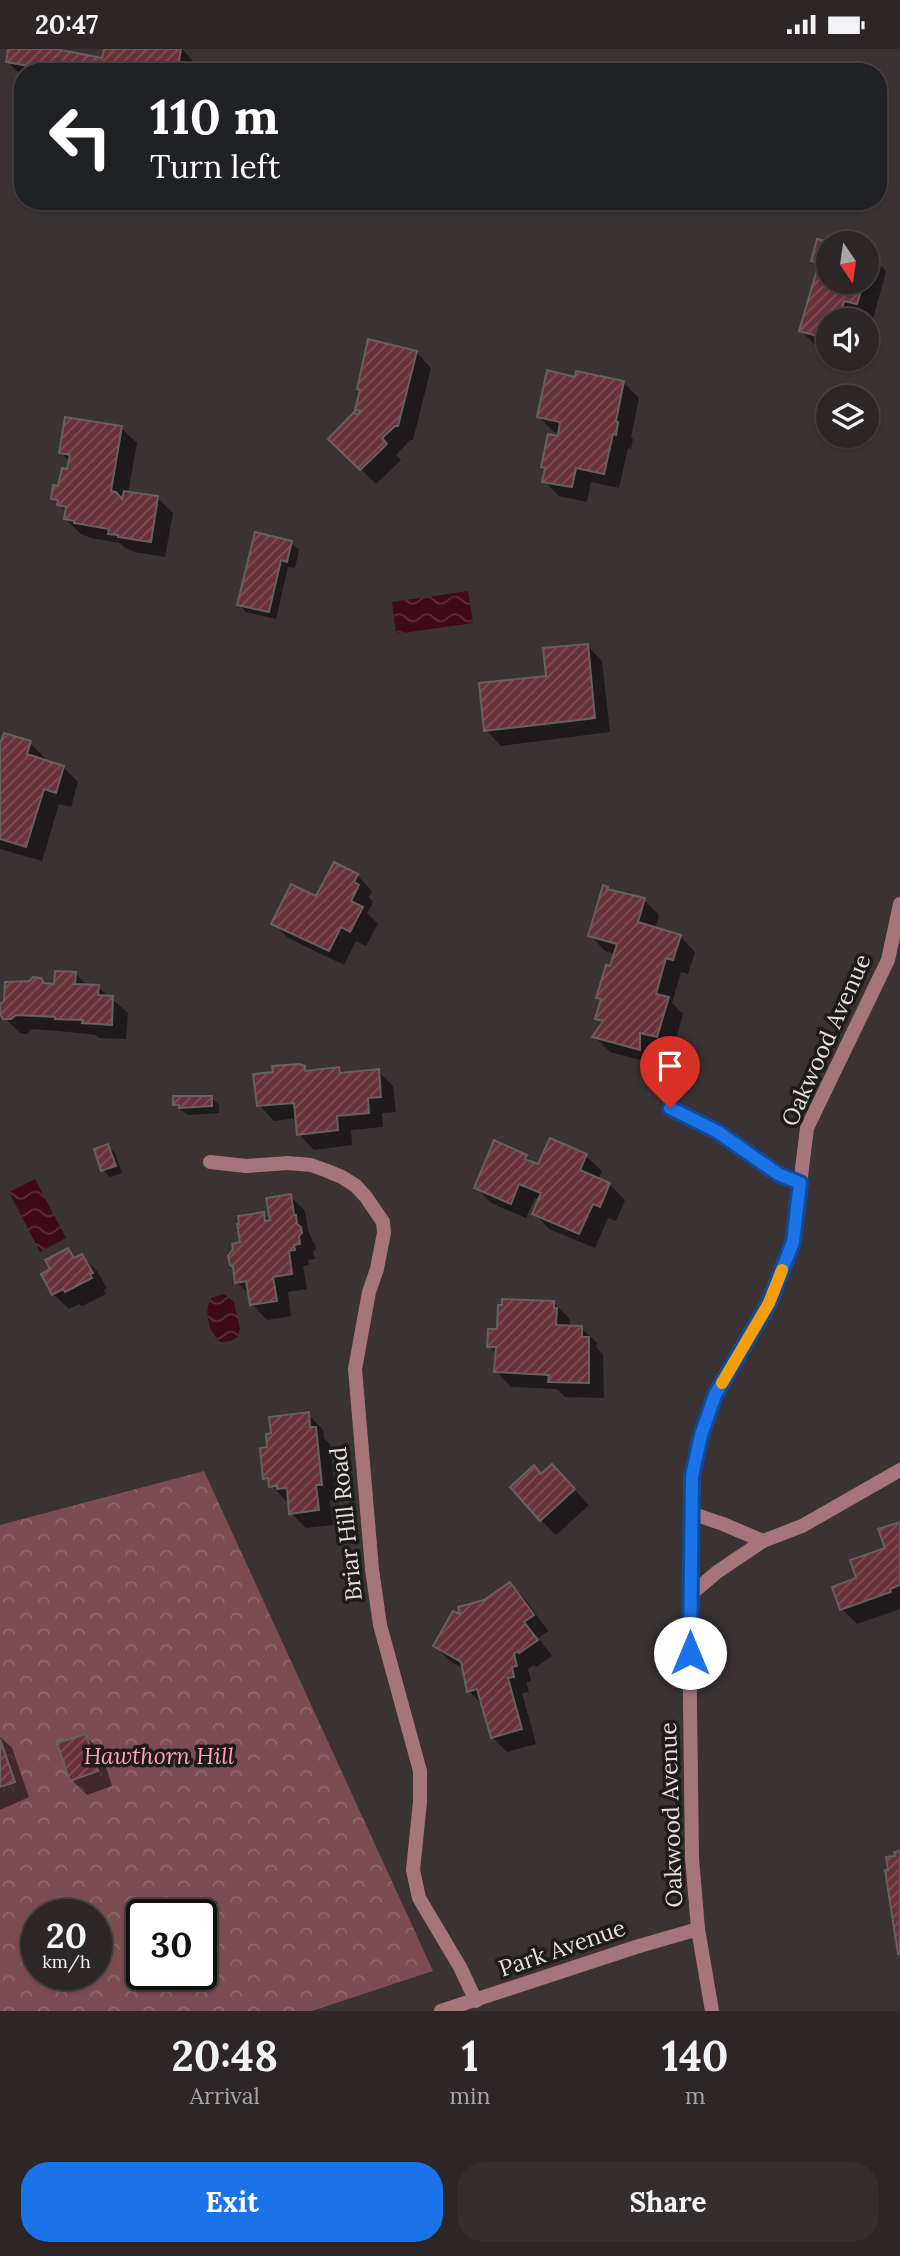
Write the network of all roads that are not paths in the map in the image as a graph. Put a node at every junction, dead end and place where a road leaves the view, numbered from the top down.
1 (900, 904) edge
2 (670, 1108) dead end
3 (210, 1161) dead end
4 (800, 1183) junction
5 (900, 1471) edge
6 (691, 1513) junction
7 (763, 1541) junction
8 (690, 1595) junction
9 (698, 1930) junction
10 (476, 2001) junction
11 (441, 2011) edge
12 (712, 2011) edge

1 - 4 street, Oakwood Avenue
2 - 4 street
3 - 10 street, Briar Hill Road
4 - 6 street, Oakwood Avenue
5 - 7 street
6 - 7 street
6 - 8 street, Oakwood Avenue
7 - 8 street
8 - 9 street, Oakwood Avenue
9 - 10 street, Park Avenue
9 - 12 street, Oakwood Avenue
10 - 11 street, Park Avenue

